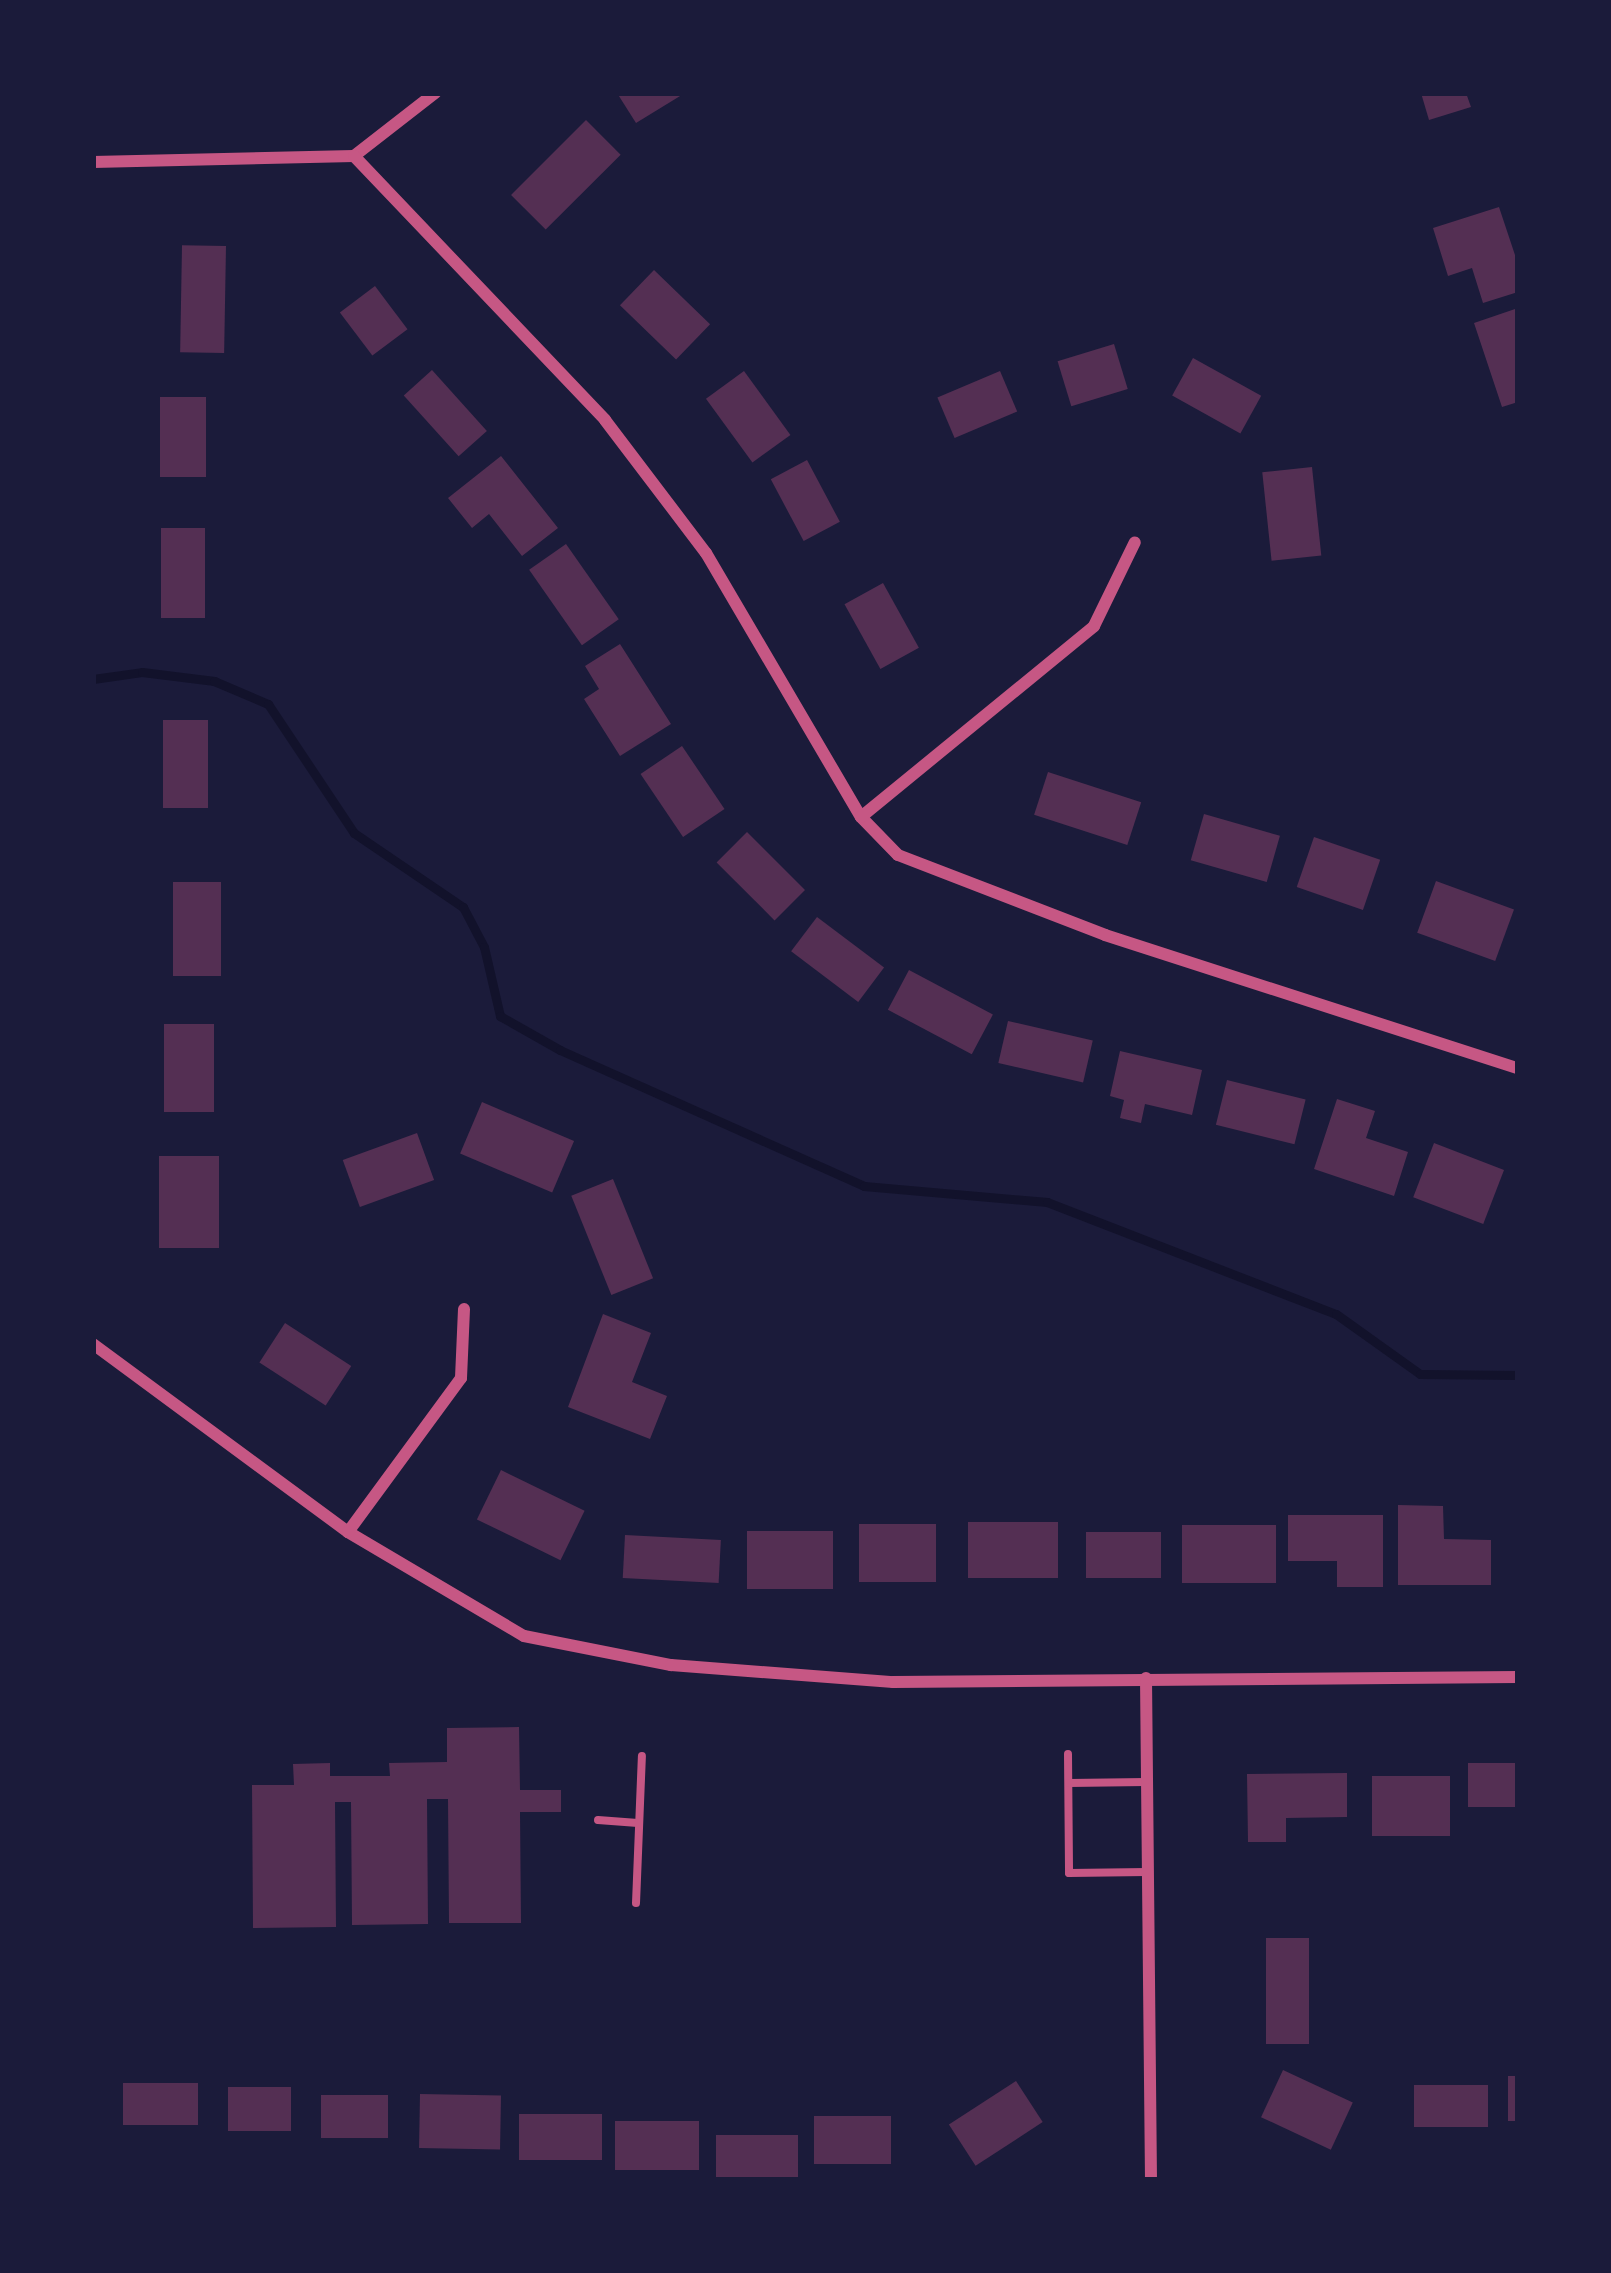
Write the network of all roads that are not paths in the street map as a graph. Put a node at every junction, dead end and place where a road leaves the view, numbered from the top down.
1 (435, 93) edge
2 (354, 156) junction
3 (93, 162) edge
4 (1135, 542) dead end
5 (861, 817) junction
6 (1518, 1068) edge
7 (464, 1309) dead end
8 (93, 1344) edge
9 (348, 1532) junction
10 (1146, 1678) junction
11 (1518, 1678) edge
12 (1068, 1754) dead end
13 (643, 1756) dead end
14 (1147, 1782) junction
15 (1070, 1783) junction
16 (598, 1820) dead end
17 (638, 1822) junction
18 (1148, 1872) junction
19 (636, 1903) dead end
20 (1151, 2180) edge

1 - 2 street
2 - 3 street
2 - 5 street
4 - 5 street
5 - 6 street
7 - 9 street
8 - 9 street
9 - 10 street
10 - 11 street
10 - 14 street
12 - 15 lane
13 - 17 lane
14 - 15 lane
14 - 18 street
15 - 18 lane
16 - 17 lane
17 - 19 lane
18 - 20 street

